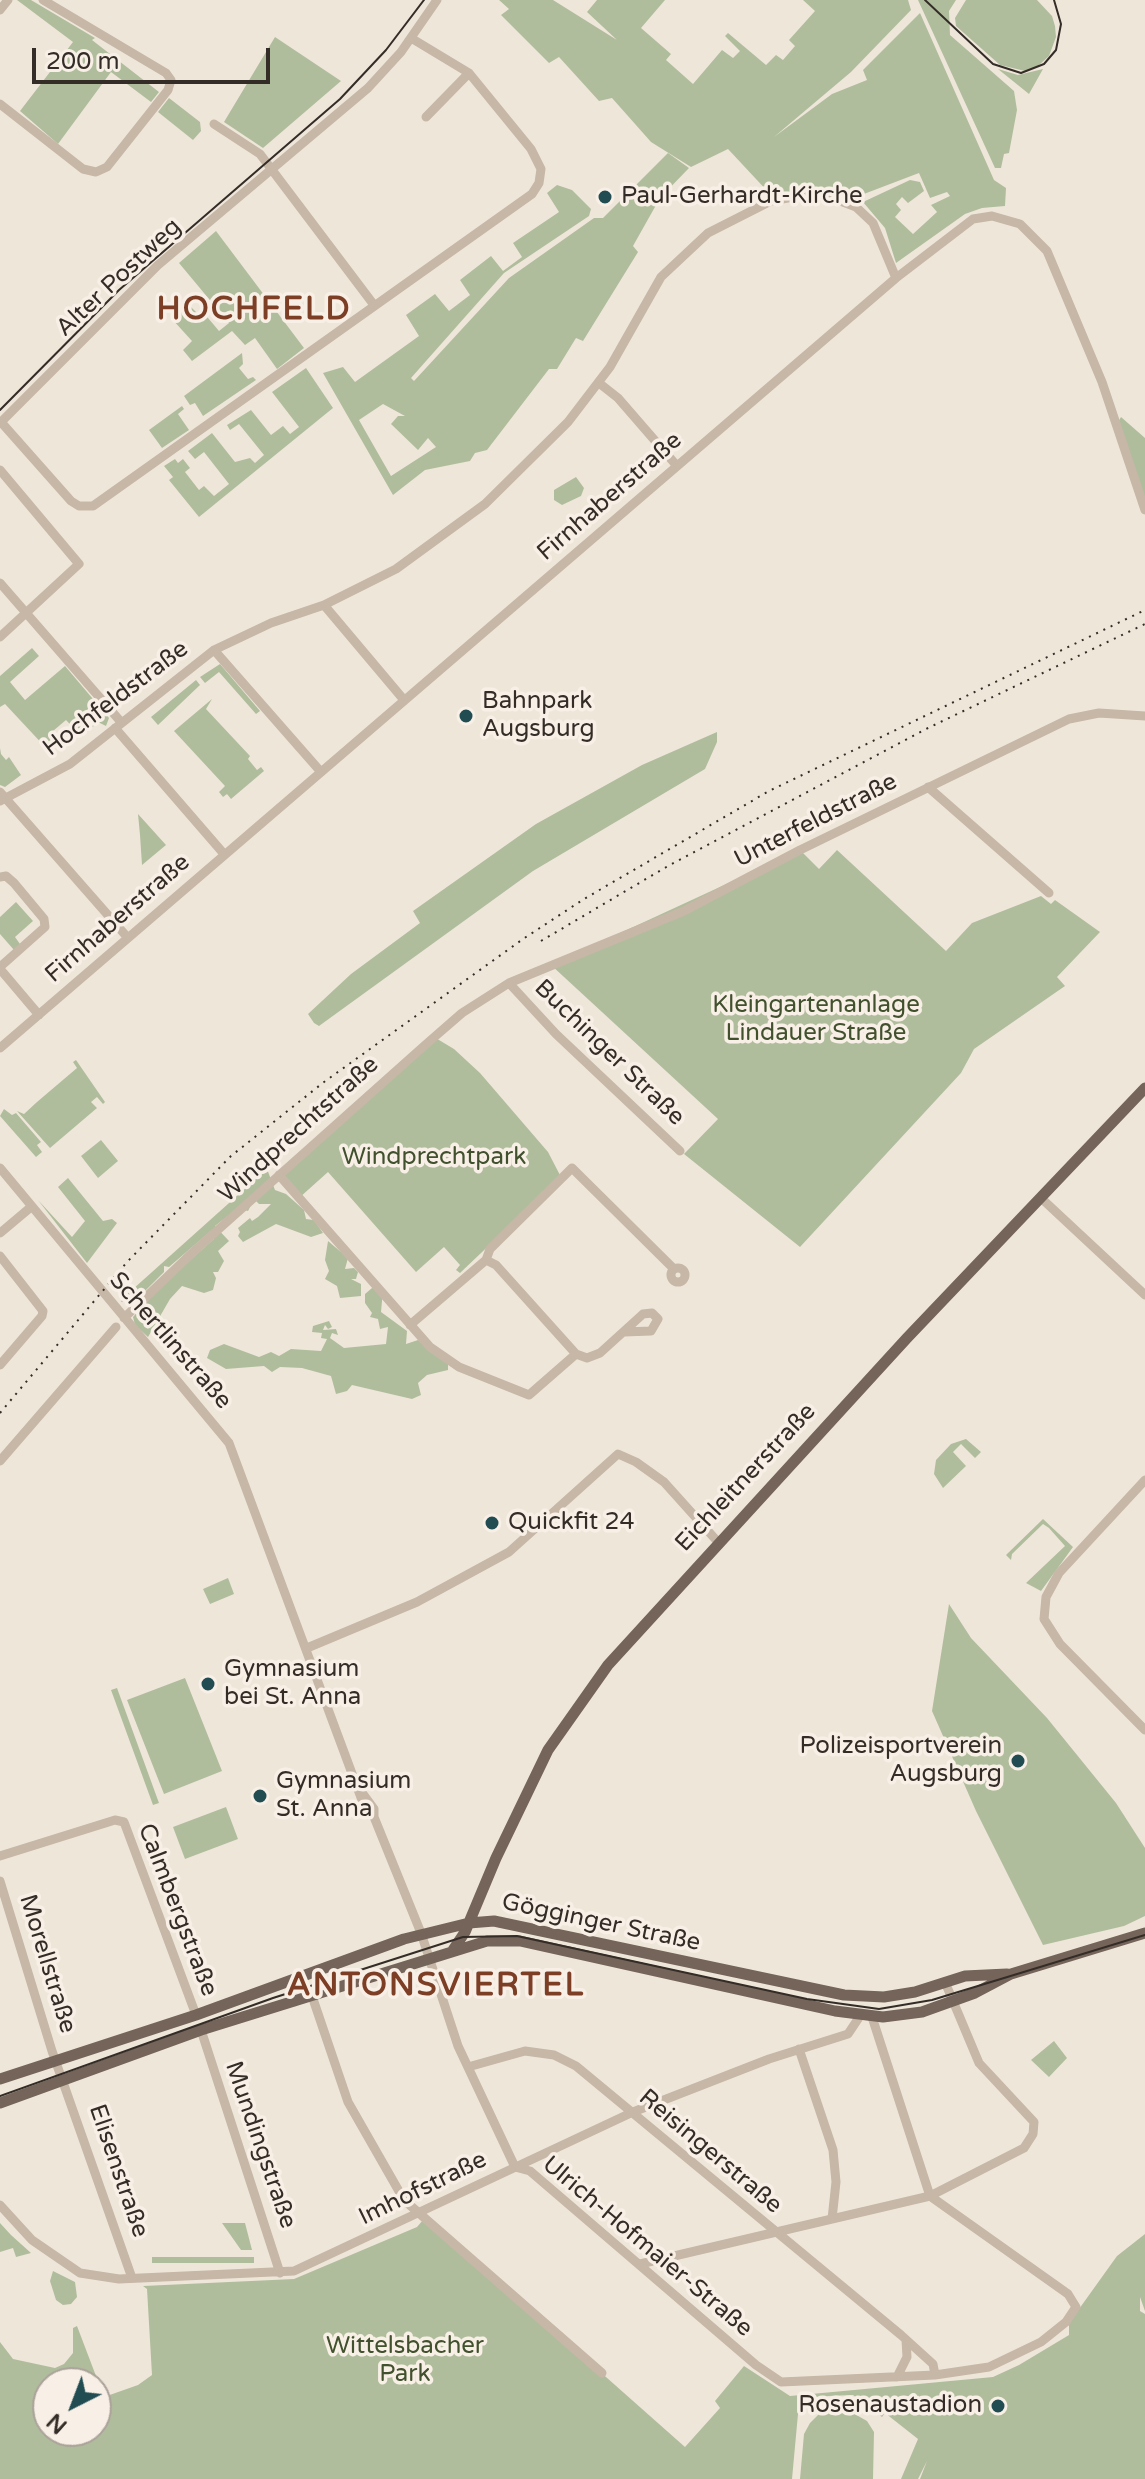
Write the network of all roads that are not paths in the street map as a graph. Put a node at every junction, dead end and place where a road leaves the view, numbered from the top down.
1 (8, 0) edge
2 (43, 0) edge
3 (437, 0) edge
4 (0, 10) edge
5 (411, 38) junction
6 (469, 73) junction
7 (0, 104) edge
8 (426, 117) dead end
9 (214, 124) dead end
10 (272, 169) junction
11 (896, 278) junction
12 (374, 305) junction
13 (599, 383) junction
14 (1, 423) edge
15 (677, 466) junction
16 (0, 470) edge
17 (1145, 510) edge
18 (0, 583) edge
19 (324, 605) junction
20 (26, 614) junction
21 (0, 637) edge
22 (214, 650) junction
23 (404, 700) junction
24 (1145, 716) edge
25 (118, 725) junction
26 (321, 772) junction
27 (928, 787) junction
28 (2, 797) edge
29 (224, 854) junction
30 (0, 877) edge
31 (1049, 893) dead end
32 (128, 938) junction
33 (0, 968) edge
34 (509, 983) junction
35 (39, 1015) junction
36 (0, 1048) edge
37 (1145, 1088) edge
38 (680, 1151) dead end
39 (0, 1168) edge
40 (279, 1175) junction
41 (1041, 1198) junction
42 (31, 1207) junction
43 (0, 1233) edge
44 (0, 1256) edge
45 (486, 1260) junction
46 (674, 1269) dead end
47 (1145, 1295) edge
48 (124, 1318) junction
49 (410, 1325) junction
50 (116, 1327) dead end
51 (624, 1332) dead end
52 (576, 1354) junction
53 (0, 1365) edge
54 (0, 1461) edge
55 (1145, 1480) edge
56 (717, 1541) junction
57 (307, 1648) junction
58 (1145, 1730) edge
59 (0, 1856) edge
60 (0, 1881) edge
61 (469, 1923) junction
62 (421, 1933) junction
63 (1145, 1933) edge
64 (453, 1951) junction
65 (428, 1956) junction
66 (1011, 1974) junction
67 (945, 1982) junction
68 (312, 1996) junction
69 (952, 2002) junction
70 (196, 2015) junction
71 (866, 2016) junction
72 (201, 2030) junction
73 (799, 2049) junction
74 (50, 2061) junction
75 (468, 2067) junction
76 (63, 2079) junction
77 (0, 2082) edge
78 (0, 2103) edge
79 (633, 2112) junction
80 (515, 2167) junction
81 (930, 2196) junction
82 (0, 2205) edge
83 (416, 2214) junction
84 (832, 2219) junction
85 (775, 2233) junction
86 (640, 2264) junction
87 (280, 2273) junction
88 (132, 2278) junction
89 (906, 2340) junction
90 (602, 2373) dead end
91 (935, 2375) junction
92 (897, 2377) junction

1 - 4 street
2 - 7 street
3 - 5 street, Alter Postweg
5 - 6 street
5 - 10 street, Alter Postweg
6 - 8 street
6 - 12 street
9 - 10 street
10 - 12 street
10 - 14 street, Alter Postweg
11 - 13 street, Hochfeldstraße
11 - 15 street, Firnhaberstraße
11 - 17 street, Firnhaberstraße
12 - 14 street
13 - 15 street
13 - 19 street, Hochfeldstraße
15 - 23 street, Firnhaberstraße
16 - 20 street
18 - 20 street
19 - 22 street, Hochfeldstraße
19 - 23 street
20 - 21 street
20 - 25 street
22 - 25 street, Hochfeldstraße
22 - 26 street
23 - 26 street, Firnhaberstraße
24 - 27 street, Unterfeldstraße
25 - 28 street, Hochfeldstraße
25 - 29 street
26 - 29 street, Firnhaberstraße
27 - 31 street
27 - 34 street, Unterfeldstraße
28 - 32 street
29 - 32 street, Firnhaberstraße
30 - 33 street
32 - 35 street, Firnhaberstraße
33 - 35 street
34 - 38 street, Buchinger Straße
34 - 40 street, Windprechtstraße
35 - 36 street, Firnhaberstraße
37 - 41 main road, Eichleitnerstraße
39 - 42 street, Schertlinstraße
40 - 48 street, Windprechtstraße
40 - 49 street
41 - 47 street
41 - 56 main road, Eichleitnerstraße
42 - 43 street
42 - 48 street, Schertlinstraße
44 - 53 street
45 - 46 street
45 - 49 street
45 - 52 street
48 - 57 street, Schertlinstraße
49 - 52 street
50 - 54 street
51 - 52 street
55 - 58 street
56 - 57 street
56 - 61 main road, Eichleitnerstraße
57 - 62 street, Schertlinstraße
59 - 70 street, Calmbergstraße
60 - 74 street, Morellstraße
61 - 62 main road, Gögginger Straße
61 - 64 main road, Eichleitnerstraße
61 - 67 main road, Gögginger Straße
62 - 65 street, Schertlinstraße
62 - 70 main road, Gögginger Straße
63 - 66 main road, Gögginger Straße
64 - 65 main road, Gögginger Straße
64 - 71 main road, Gögginger Straße
65 - 68 main road, Gögginger Straße
65 - 75 street, Ulrich-Hofmaier-Straße
66 - 67 main road, Gögginger Straße
66 - 69 main road, Gögginger Straße
67 - 69 street
68 - 72 main road, Gögginger Straße
68 - 83 street
69 - 71 main road, Gögginger Straße
69 - 81 street
70 - 74 main road, Gögginger Straße
71 - 73 street, Imhofstraße
71 - 81 street
72 - 76 main road, Gögginger Straße
72 - 87 street, Mundingstraße
73 - 79 street, Imhofstraße
73 - 84 street
74 - 76 street
74 - 77 main road, Gögginger Straße
75 - 79 street, Reisingerstraße
75 - 80 street, Ulrich-Hofmaier-Straße
76 - 78 main road, Gögginger Straße
76 - 88 street, Elisenstraße
79 - 80 street, Imhofstraße
79 - 85 street, Reisingerstraße
80 - 83 street, Imhofstraße
80 - 86 street, Ulrich-Hofmaier-Straße
81 - 84 street
81 - 91 street
82 - 88 street, Imhofstraße
83 - 87 street, Imhofstraße
83 - 90 street
84 - 85 street
85 - 86 street
85 - 89 street, Reisingerstraße
86 - 92 street, Ulrich-Hofmaier-Straße
87 - 88 street, Imhofstraße
89 - 91 street, Reisingerstraße
89 - 92 street
91 - 92 street

